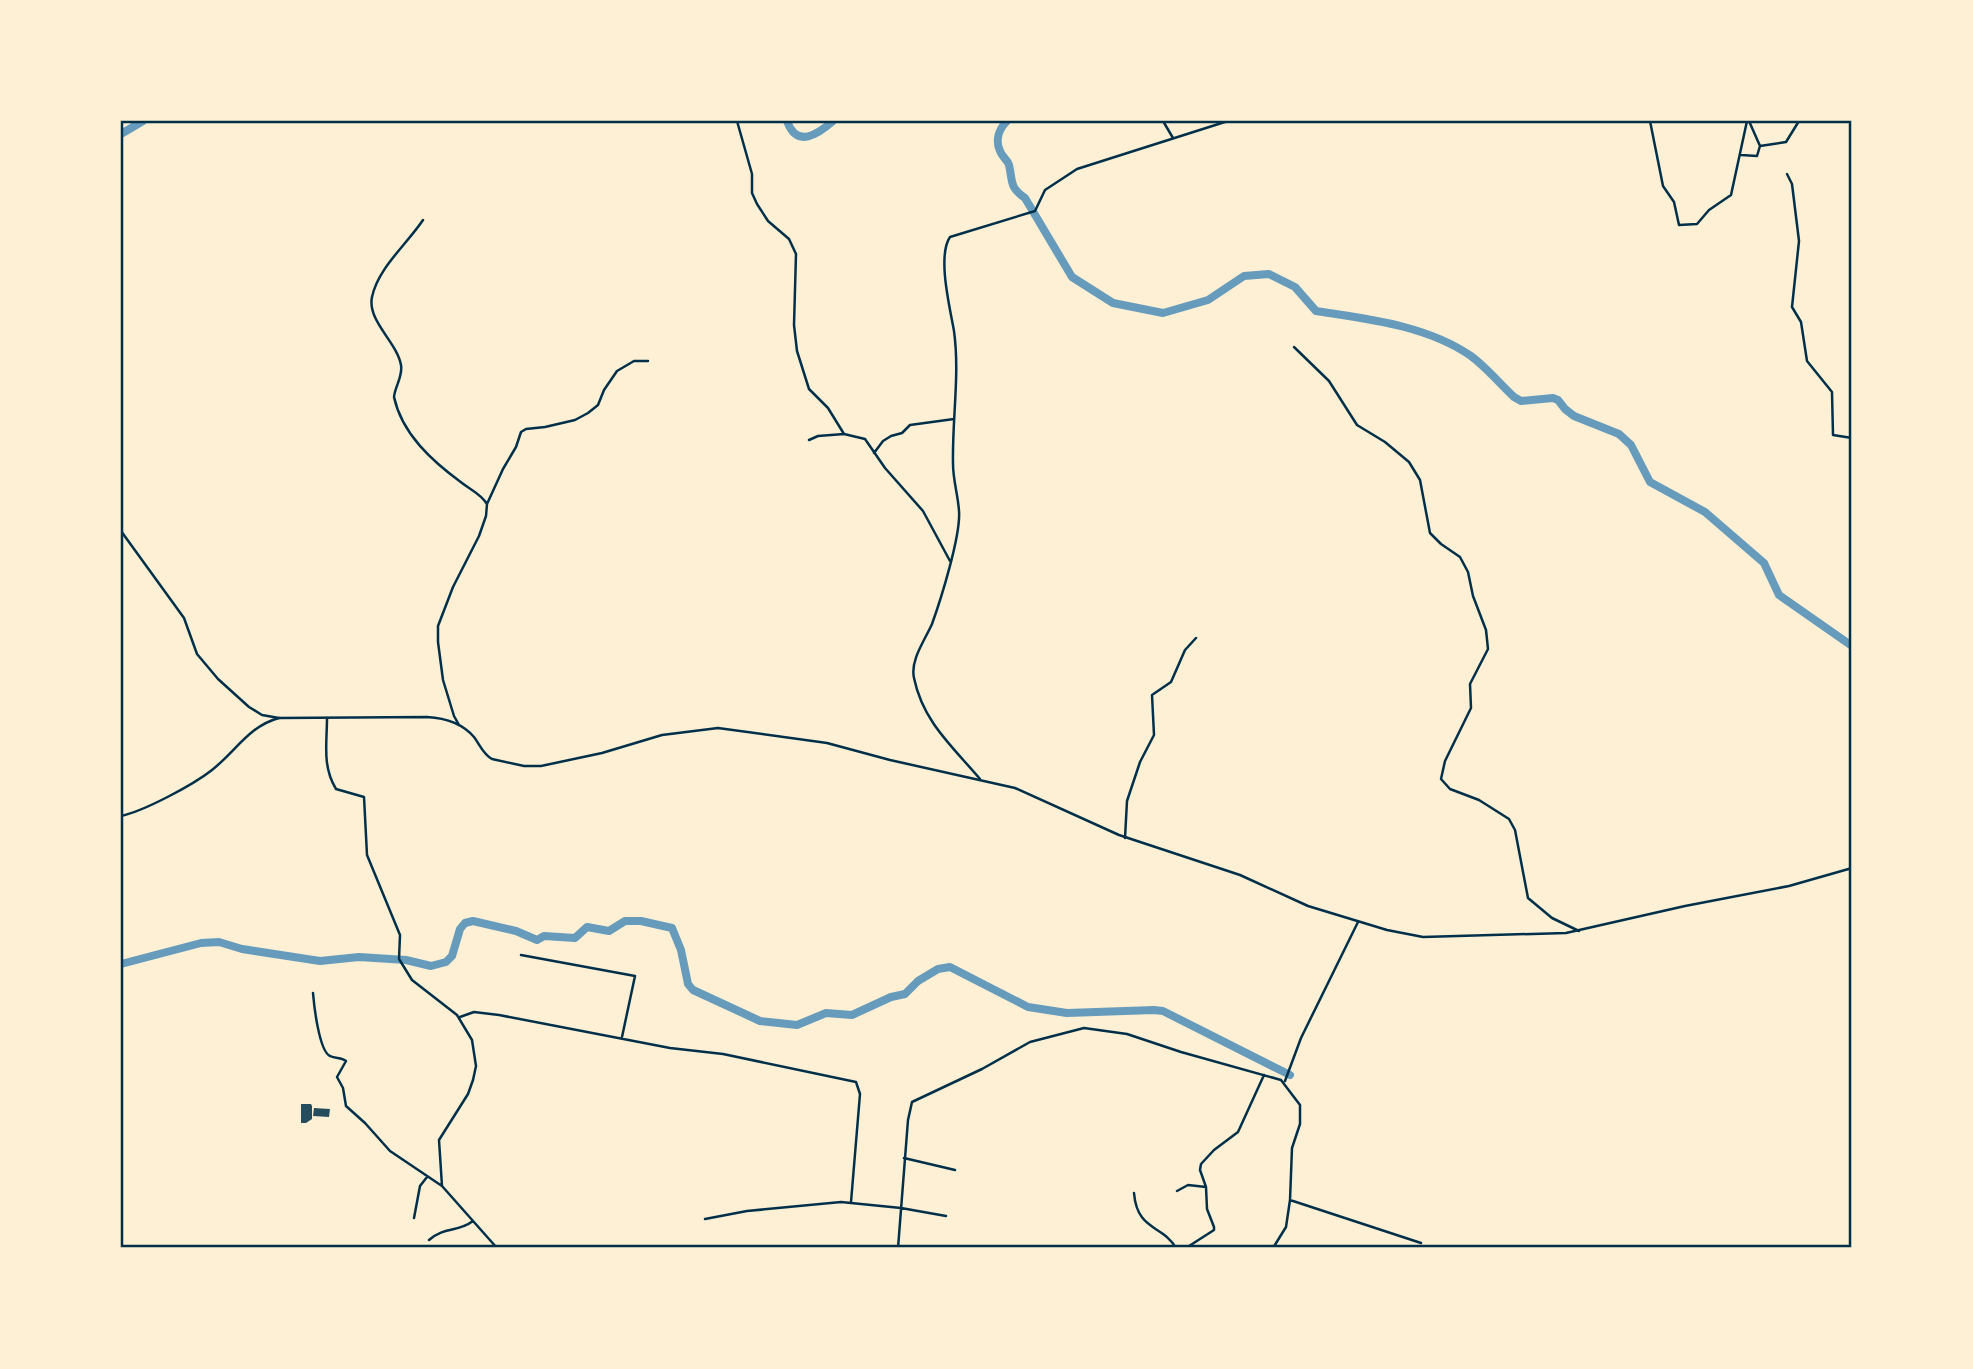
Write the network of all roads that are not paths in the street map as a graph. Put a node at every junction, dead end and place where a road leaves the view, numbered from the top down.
1 (737, 121) edge
2 (1163, 121) edge
3 (1228, 121) edge
4 (1650, 121) edge
5 (1748, 121) edge
6 (1799, 121) edge
7 (1173, 138) junction
8 (1760, 146) junction
9 (1741, 155) junction
10 (1787, 174) dead end
11 (423, 220) dead end
12 (1293, 347) dead end
13 (648, 361) dead end
14 (954, 419) junction
15 (844, 434) junction
16 (1852, 438) edge
17 (809, 440) dead end
18 (874, 453) junction
19 (487, 504) junction
20 (121, 531) edge
21 (950, 561) junction
22 (1196, 638) dead end
23 (279, 718) junction
24 (327, 718) junction
25 (459, 725) junction
26 (980, 779) junction
27 (122, 817) edge
28 (1125, 838) junction
29 (1852, 868) edge
30 (1358, 922) junction
31 (1579, 930) junction
32 (521, 955) dead end
33 (313, 993) dead end
34 (459, 1018) junction
35 (622, 1037) junction
36 (1265, 1074) junction
37 (1285, 1082) junction
38 (904, 1158) junction
39 (955, 1170) dead end
40 (427, 1177) junction
41 (442, 1186) junction
42 (1206, 1187) junction
43 (1177, 1191) dead end
44 (1134, 1193) dead end
45 (1290, 1200) junction
46 (851, 1202) junction
47 (901, 1208) junction
48 (946, 1216) dead end
49 (414, 1218) dead end
50 (705, 1219) dead end
51 (473, 1221) junction
52 (429, 1240) dead end
53 (1421, 1243) dead end
54 (497, 1248) edge
55 (898, 1248) edge
56 (1176, 1248) edge
57 (1186, 1248) edge
58 (1273, 1248) edge

1 - 15 street
2 - 7 street
3 - 7 street
4 - 9 street
5 - 8 street
5 - 9 street
6 - 8 street
7 - 14 street
8 - 9 street
10 - 16 street
11 - 19 street
12 - 31 street
13 - 19 street
14 - 18 street
14 - 21 street
15 - 17 street
15 - 18 street
18 - 21 street
19 - 25 street
20 - 23 street
21 - 26 street
22 - 28 street
23 - 24 street
23 - 27 street
24 - 25 street
24 - 34 street
25 - 26 street
26 - 28 street
28 - 30 street
29 - 31 street
30 - 31 street
30 - 37 street
32 - 35 street
33 - 40 street
34 - 35 street
34 - 41 street
35 - 46 street
36 - 37 street
36 - 38 street
36 - 42 street
37 - 45 street
38 - 39 street
38 - 47 street
40 - 41 street
40 - 49 street
41 - 51 street
42 - 43 street
42 - 57 street
44 - 56 street
45 - 53 street
45 - 58 street
46 - 47 street
46 - 50 street
47 - 48 street
47 - 55 street
51 - 52 street
51 - 54 street

